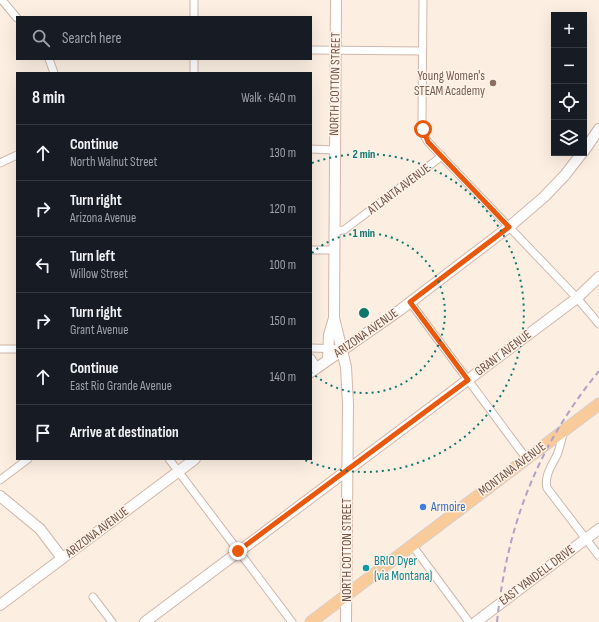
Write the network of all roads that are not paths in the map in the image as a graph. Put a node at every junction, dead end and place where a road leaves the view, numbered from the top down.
1 (2, 0) edge
2 (194, 0) edge
3 (336, 0) edge
4 (423, 0) edge
5 (194, 16) edge
6 (16, 17) edge
7 (312, 50) edge
8 (336, 50) junction
9 (422, 51) junction
10 (49, 60) edge
11 (194, 60) edge
12 (54, 72) edge
13 (194, 72) edge
14 (599, 129) edge
15 (587, 146) edge
16 (312, 149) edge
17 (334, 150) junction
18 (16, 155) edge
19 (442, 156) junction
20 (580, 156) edge
21 (0, 163) edge
22 (509, 227) junction
23 (334, 232) junction
24 (312, 250) edge
25 (334, 250) junction
26 (599, 277) edge
27 (577, 298) junction
28 (410, 302) junction
29 (334, 318) junction
30 (599, 324) edge
31 (312, 348) edge
32 (329, 348) junction
33 (0, 349) edge
34 (16, 349) edge
35 (342, 350) junction
36 (328, 359) junction
37 (314, 369) edge
38 (468, 380) junction
39 (599, 404) edge
40 (564, 430) junction
41 (526, 458) junction
42 (27, 460) edge
43 (170, 460) edge
44 (194, 460) edge
45 (347, 469) junction
46 (178, 471) junction
47 (0, 480) edge
48 (0, 496) edge
49 (599, 529) edge
50 (586, 539) junction
51 (412, 545) junction
52 (238, 551) junction
53 (599, 556) edge
54 (62, 558) junction
55 (347, 595) junction
56 (93, 597) dead end
57 (0, 605) edge
58 (112, 622) edge
59 (145, 622) edge
60 (292, 622) edge
61 (311, 622) edge
62 (346, 622) edge
63 (469, 622) edge
64 (476, 622) edge

1 - 6 street
2 - 5 street
3 - 8 main road, NORTH COTTON STREET
4 - 9 street
7 - 8 street
8 - 9 street
8 - 17 main road, NORTH COTTON STREET
9 - 19 street
10 - 12 street
11 - 13 street
14 - 15 main road, ARIZONA AVENUE
16 - 17 street
17 - 23 main road, NORTH COTTON STREET
18 - 21 street
19 - 22 street
19 - 23 street, ATLANTA AVENUE
20 - 22 main road, ARIZONA AVENUE
22 - 27 street
22 - 28 main road, ARIZONA AVENUE
23 - 25 main road, NORTH COTTON STREET
24 - 25 street
25 - 29 main road, NORTH COTTON STREET
26 - 27 main road, GRANT AVENUE
27 - 30 street
27 - 38 main road, GRANT AVENUE
28 - 35 main road, ARIZONA AVENUE
28 - 38 street
29 - 32 main road
29 - 35 main road, NORTH COTTON STREET
31 - 32 street
32 - 35 street
32 - 36 main road
33 - 34 street
35 - 36 main road, ARIZONA AVENUE
35 - 45 main road, NORTH COTTON STREET
36 - 37 main road, ARIZONA AVENUE
38 - 41 street
38 - 45 main road, GRANT AVENUE
39 - 40 main road, MONTANA AVENUE
40 - 41 main road, MONTANA AVENUE
40 - 50 street
41 - 51 main road, MONTANA AVENUE
42 - 47 street
43 - 46 street
44 - 46 main road, ARIZONA AVENUE
45 - 52 main road, GRANT AVENUE
45 - 55 main road, NORTH COTTON STREET
46 - 52 street
46 - 54 main road, ARIZONA AVENUE
48 - 54 main road
49 - 50 main road, EAST YANDELL DRIVE
50 - 53 street
50 - 64 main road, EAST YANDELL DRIVE
51 - 55 main road, MONTANA AVENUE
51 - 63 street
52 - 59 main road, GRANT AVENUE
52 - 60 street
54 - 57 main road, ARIZONA AVENUE
55 - 61 main road, MONTANA AVENUE
55 - 62 main road, NORTH COTTON STREET
56 - 58 street

